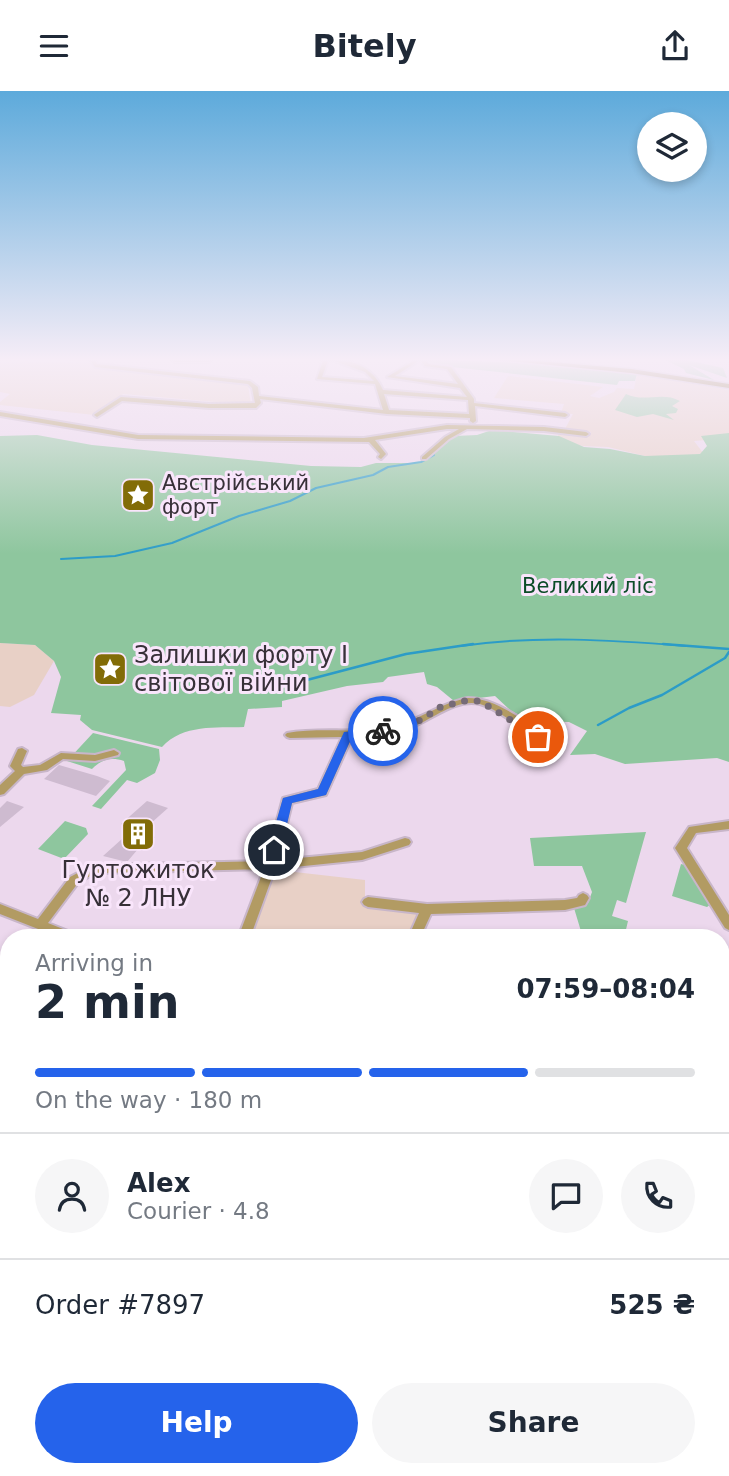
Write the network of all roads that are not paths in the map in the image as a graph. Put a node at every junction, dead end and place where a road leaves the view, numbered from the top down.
1 (64, 425) edge
2 (473, 425) edge
3 (474, 428) junction
4 (586, 434) dead end
5 (371, 440) junction
6 (381, 457) dead end
7 (424, 458) dead end
8 (348, 734) junction
9 (290, 735) dead end
10 (546, 744) dead end
11 (22, 751) dead end
12 (114, 753) dead end
13 (21, 771) junction
14 (0, 790) edge
15 (729, 825) edge
16 (405, 842) dead end
17 (271, 865) junction
18 (583, 898) dead end
19 (368, 902) dead end
20 (0, 909) edge
21 (427, 909) junction
22 (40, 925) junction
23 (729, 925) edge
24 (50, 929) edge
25 (247, 929) edge
26 (418, 929) edge

1 - 5 street
2 - 3 street
3 - 4 street
3 - 5 street
3 - 7 street
5 - 6 street
8 - 9 street
8 - 10 street
8 - 17 street
11 - 13 street
12 - 13 street
13 - 14 street
15 - 23 street
16 - 17 street
17 - 22 street
17 - 25 street
18 - 21 street
19 - 21 street
20 - 22 street
21 - 26 street
22 - 24 street

